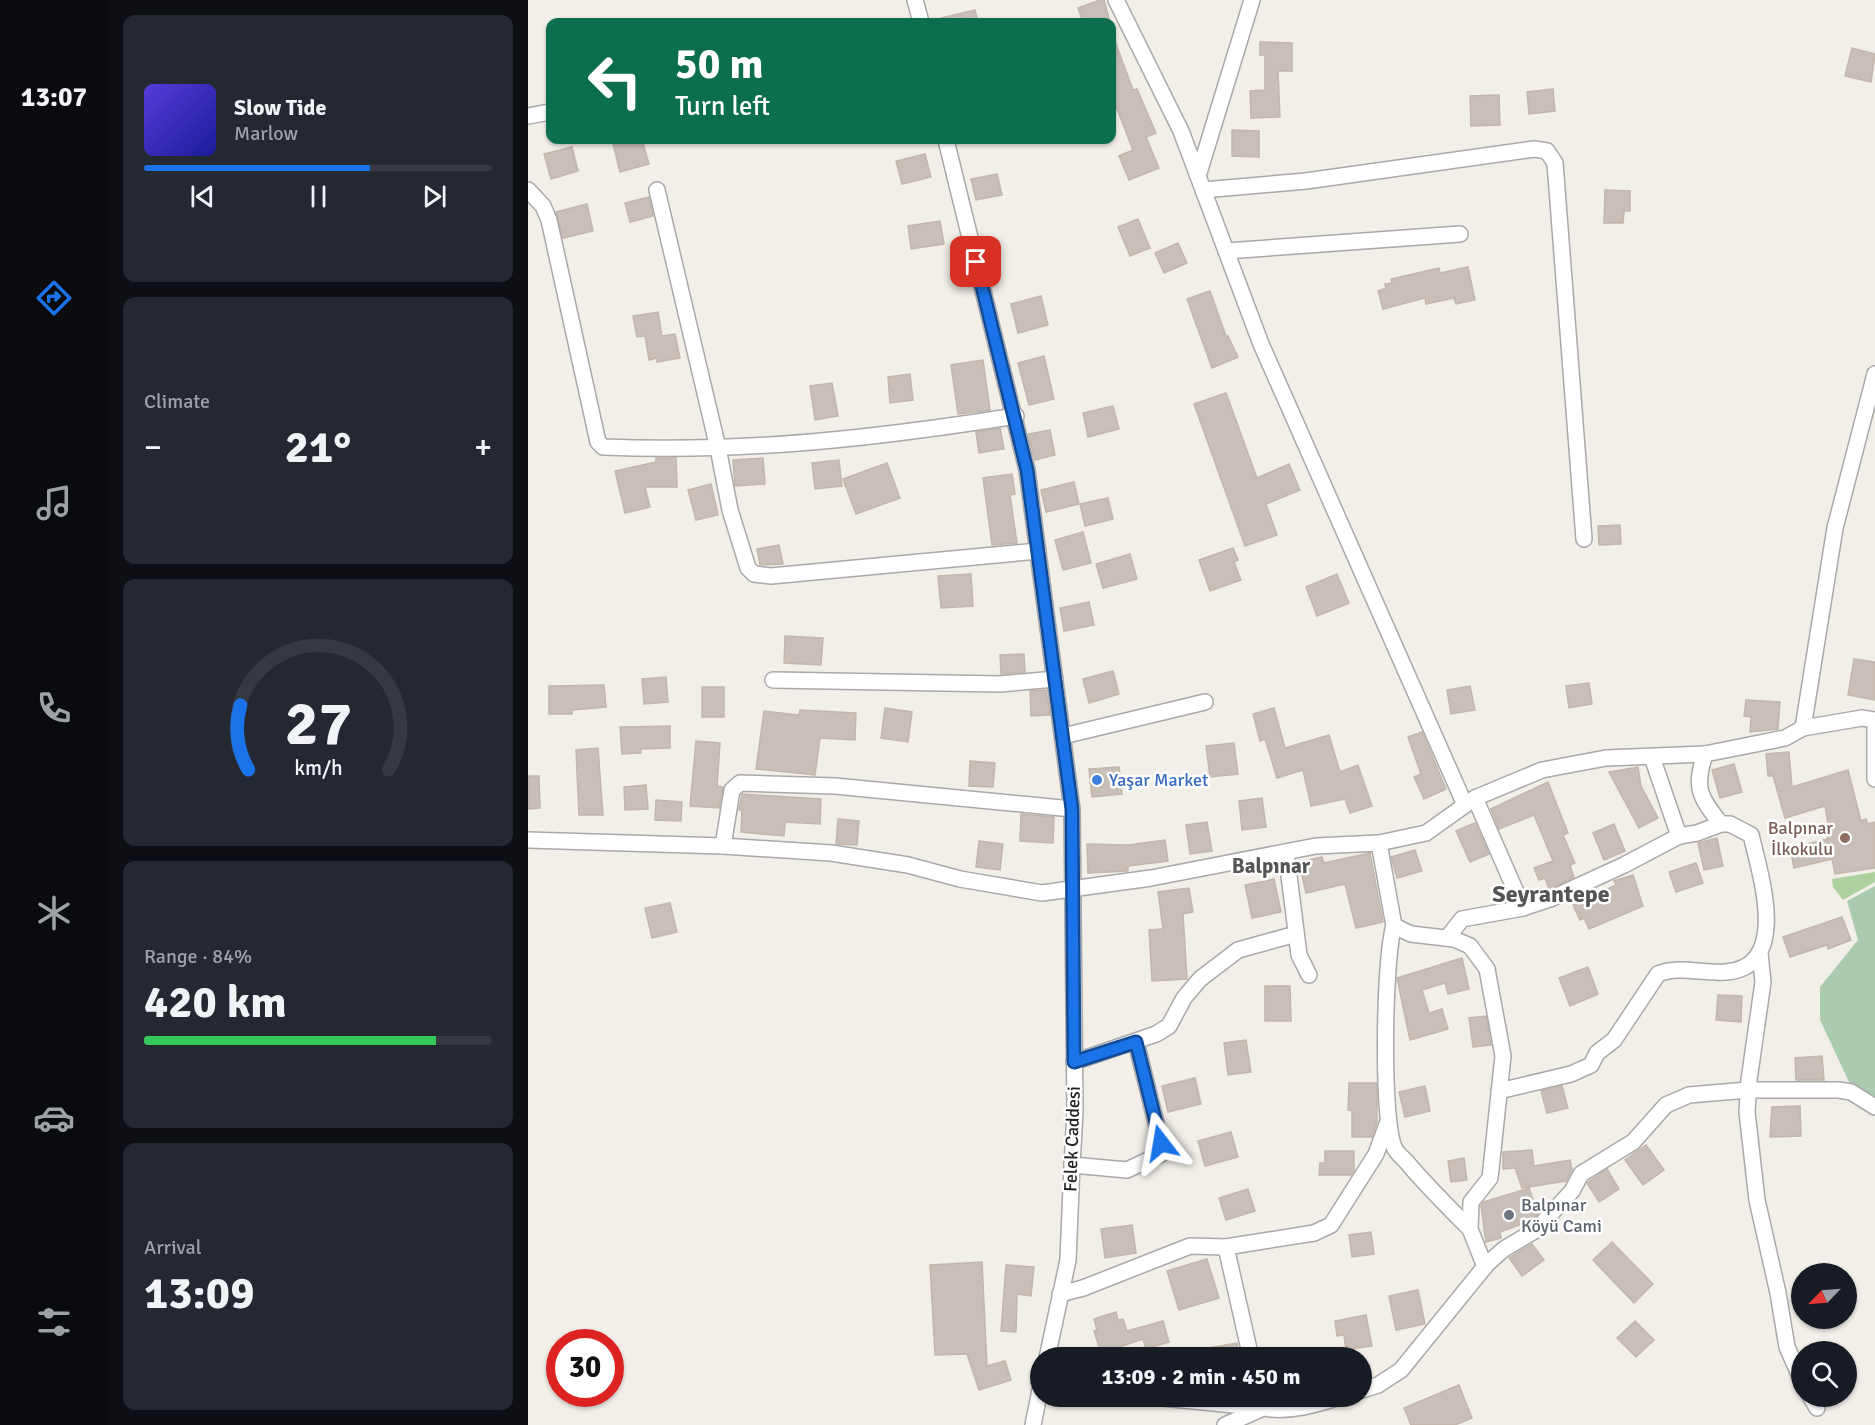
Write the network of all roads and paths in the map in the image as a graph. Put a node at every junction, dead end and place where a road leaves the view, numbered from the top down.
1 (915, 0) edge
2 (1116, 0) edge
3 (1252, 0) edge
4 (920, 18) edge
5 (546, 113) edge
6 (528, 116) edge
7 (947, 144) edge
8 (1200, 183) junction
9 (528, 190) edge
10 (657, 190) dead end
11 (1460, 234) dead end
12 (1226, 251) junction
13 (1875, 374) edge
14 (1016, 416) junction
15 (718, 448) junction
16 (1584, 539) dead end
17 (1038, 551) junction
18 (1055, 679) junction
19 (773, 680) dead end
20 (1205, 702) dead end
21 (1875, 720) edge
22 (1803, 728) junction
23 (1875, 728) edge
24 (1063, 736) junction
25 (1705, 754) junction
26 (1652, 757) junction
27 (1875, 778) edge
28 (1470, 801) junction
29 (1072, 809) junction
30 (1720, 824) junction
31 (1679, 836) junction
32 (528, 840) edge
33 (1379, 843) junction
34 (723, 846) junction
35 (1286, 852) junction
36 (1071, 890) junction
37 (1523, 908) junction
38 (1394, 927) junction
39 (1296, 934) junction
40 (1447, 938) junction
41 (1760, 953) junction
42 (1309, 975) dead end
43 (1136, 1042) junction
44 (1074, 1062) junction
45 (1748, 1090) junction
46 (1499, 1091) junction
47 (1875, 1107) edge
48 (1387, 1124) junction
49 (1072, 1165) junction
50 (1470, 1229) junction
51 (1226, 1247) junction
52 (1485, 1267) junction
53 (1060, 1294) junction
54 (1049, 1347) edge
55 (1249, 1347) edge
56 (1791, 1356) edge
57 (1372, 1387) edge
58 (1037, 1407) edge
59 (1255, 1407) edge
60 (1270, 1407) edge
61 (1298, 1407) edge
62 (1033, 1425) edge
63 (1225, 1425) edge

1 - 4 street
2 - 8 street
3 - 8 street
5 - 6 street
7 - 14 street, Felek Caddesi
8 - 12 street
8 - 16 street
9 - 15 street
10 - 15 street
11 - 12 street
12 - 28 street
13 - 22 street
14 - 15 street
14 - 17 street, Felek Caddesi
15 - 17 street
17 - 18 street, Felek Caddesi
18 - 19 street
18 - 24 street, Felek Caddesi
20 - 24 street
21 - 22 street
22 - 25 street
23 - 27 street
24 - 29 street, Felek Caddesi
25 - 26 street
25 - 30 street
26 - 28 street
26 - 31 street
28 - 33 street
28 - 37 street
29 - 34 street
29 - 36 street, Felek Caddesi
30 - 31 street
30 - 41 street
31 - 37 street
32 - 34 street
33 - 35 street
33 - 38 street
34 - 36 street
35 - 36 street
35 - 39 street
36 - 44 street, Felek Caddesi
37 - 40 street
38 - 40 street
38 - 48 street
39 - 42 street
39 - 43 street
40 - 46 street
41 - 45 street
41 - 46 street
43 - 44 street
43 - 49 street
44 - 49 street, Felek Caddesi
45 - 47 street
45 - 52 street
45 - 56 street
46 - 50 street
48 - 50 street
48 - 51 street
49 - 53 street, Felek Caddesi
50 - 52 street
51 - 53 street
51 - 55 street
52 - 57 street
53 - 54 street, Felek Caddesi
58 - 62 street
59 - 63 street
60 - 61 street

